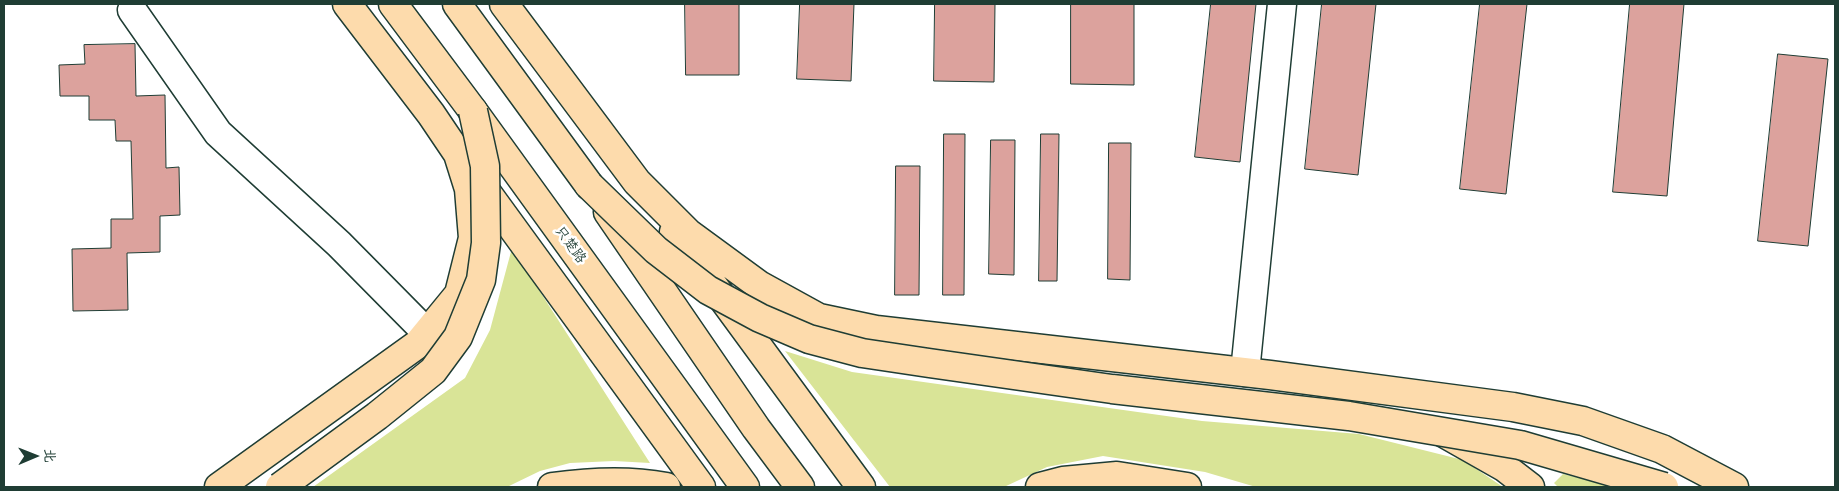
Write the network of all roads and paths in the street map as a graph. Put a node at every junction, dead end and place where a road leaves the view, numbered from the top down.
1 (347, 4) edge
2 (393, 4) edge
3 (457, 4) edge
4 (1282, 4) edge
5 (511, 8) edge
6 (132, 10) dead end
7 (473, 111) junction
8 (458, 154) junction
9 (637, 182) junction
10 (589, 184) junction
11 (427, 333) junction
12 (1245, 372) junction
13 (1440, 431) junction
14 (219, 487) edge
15 (280, 487) edge
16 (552, 487) edge
17 (666, 487) edge
18 (701, 487) edge
19 (746, 487) edge
20 (800, 487) edge
21 (861, 487) edge
22 (1040, 487) edge
23 (1187, 487) edge
24 (1530, 487) edge
25 (1664, 487) edge
26 (1734, 487) edge

1 - 8 main road
2 - 7 main road, 只楚路
3 - 10 main road
4 - 12 lane
5 - 9 main road
6 - 11 lane
7 - 15 main road, bridge
7 - 19 main road, 只楚路
8 - 11 main road
8 - 18 main road
9 - 12 main road
9 - 21 main road
10 - 13 main road, bridge
10 - 20 main road, bridge
11 - 14 main road
12 - 26 main road
13 - 24 main road
13 - 25 main road, bridge
16 - 17 main road
22 - 23 main road

